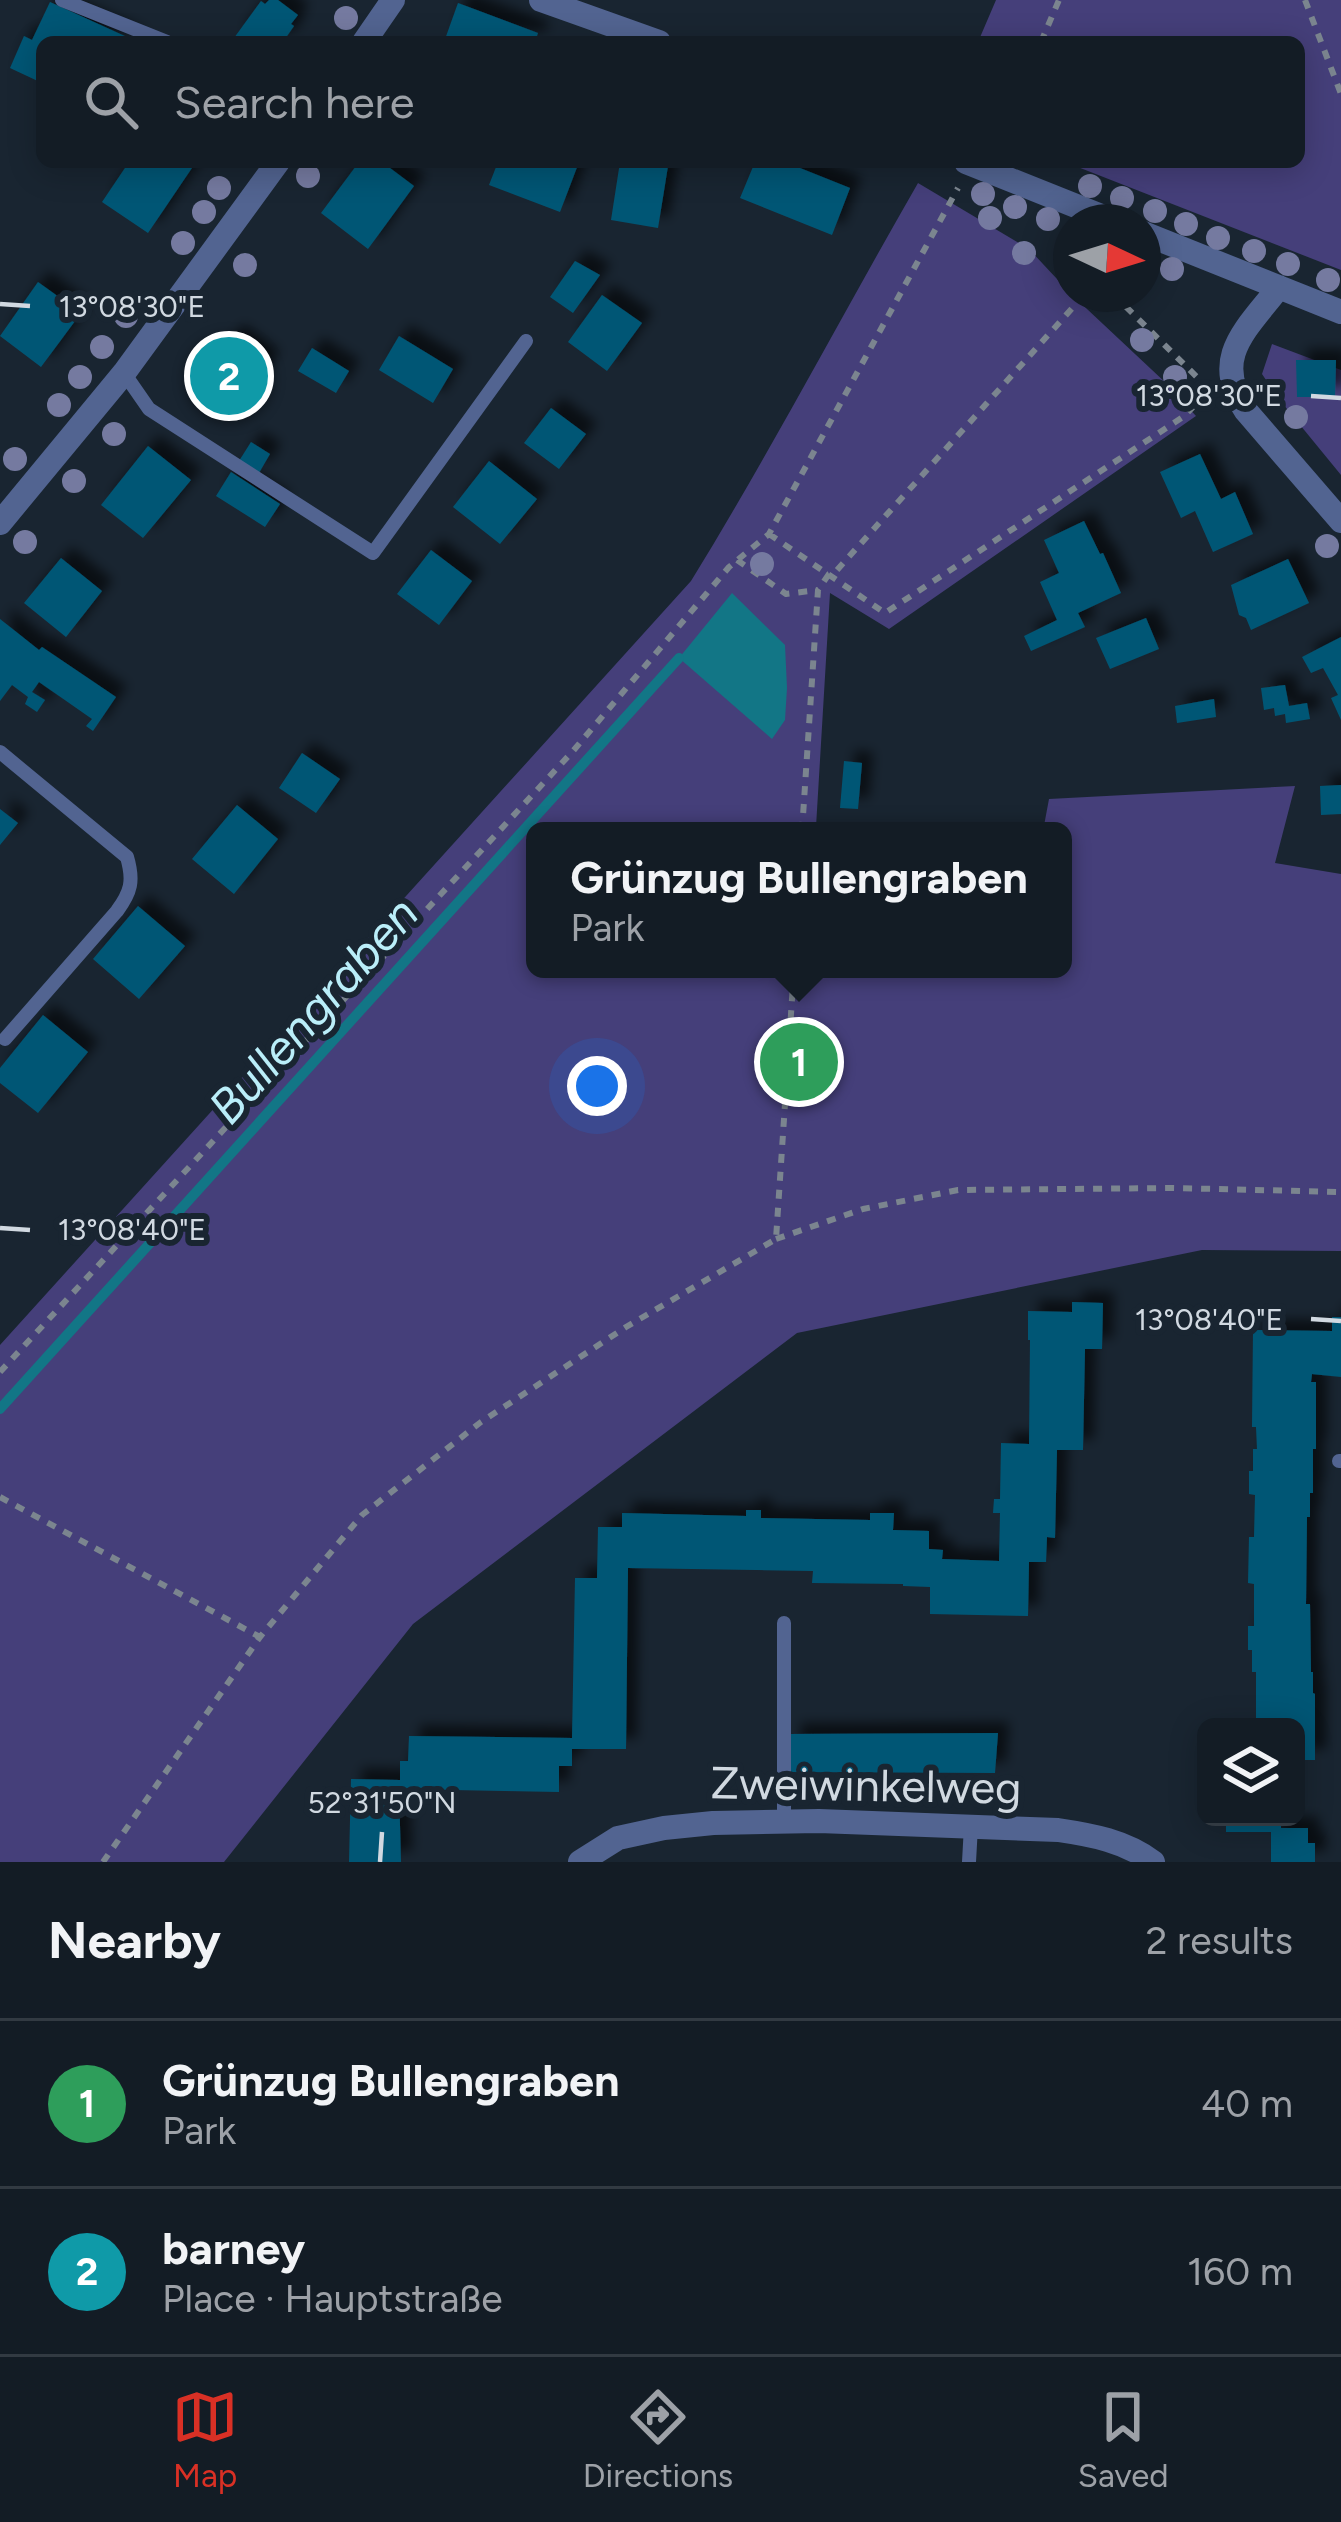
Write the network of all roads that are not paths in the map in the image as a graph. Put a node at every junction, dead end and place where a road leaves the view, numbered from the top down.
1 (62, 0) edge
2 (393, 0) edge
3 (542, 0) edge
4 (152, 36) edge
5 (368, 36) edge
6 (641, 36) edge
7 (274, 168) edge
8 (981, 168) edge
9 (1071, 204) edge
10 (1161, 240) edge
11 (1279, 287) junction
12 (1341, 312) edge
13 (526, 341) dead end
14 (124, 373) junction
15 (1341, 520) edge
16 (0, 524) edge
17 (0, 752) edge
18 (5, 1040) dead end
19 (784, 1624) dead end
20 (784, 1822) junction
21 (971, 1826) junction
22 (580, 1862) edge
23 (969, 1862) edge
24 (1153, 1862) edge

1 - 4 lane
2 - 5 street
3 - 6 street
7 - 14 street
8 - 9 street
10 - 11 street
11 - 12 street
11 - 15 street
13 - 14 lane
14 - 16 street
17 - 18 lane
19 - 20 lane
20 - 21 street, Zweiwinkelweg
20 - 22 street, Zweiwinkelweg
21 - 23 lane
21 - 24 street, Zweiwinkelweg

